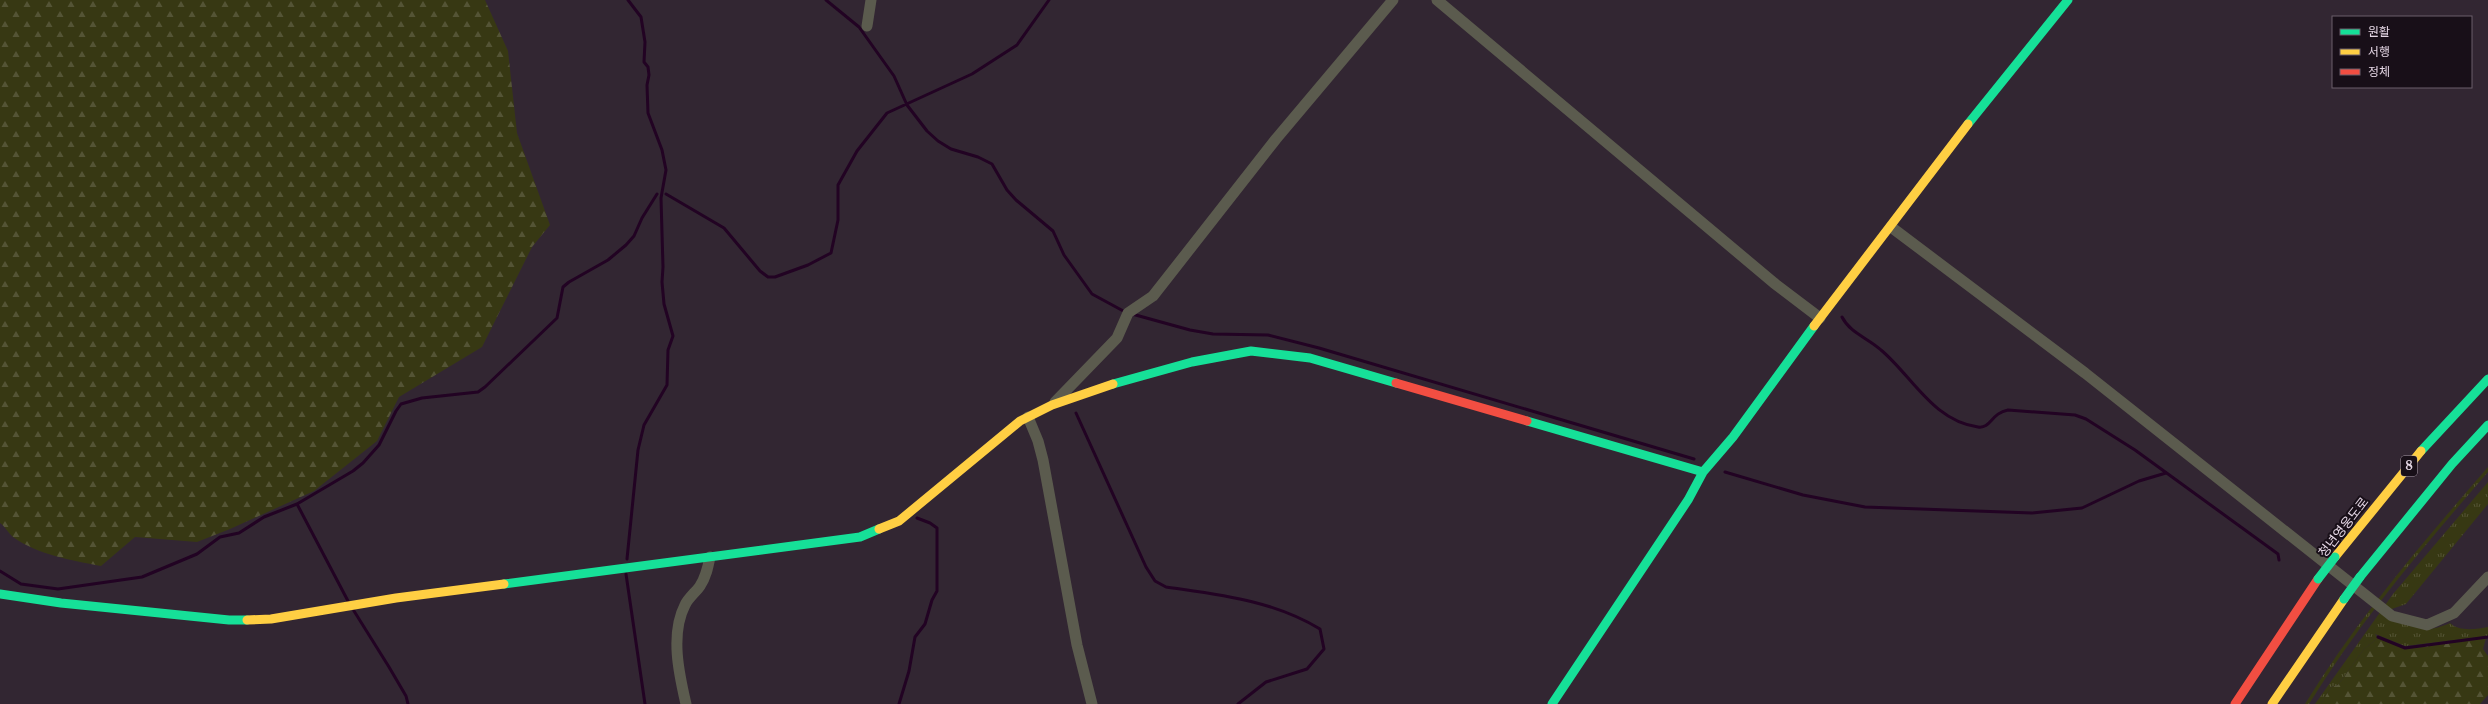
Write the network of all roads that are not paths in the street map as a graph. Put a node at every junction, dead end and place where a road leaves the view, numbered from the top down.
1 (871, 0) edge
2 (1393, 0) edge
3 (1436, 0) edge
4 (2068, 0) edge
5 (867, 26) dead end
6 (1891, 227) junction
7 (1820, 318) junction
8 (2488, 379) edge
9 (1052, 405) junction
10 (1028, 417) junction
11 (2488, 425) edge
12 (1703, 472) junction
13 (710, 557) junction
14 (2488, 577) edge
15 (0, 594) edge
16 (686, 704) edge
17 (1092, 704) edge
18 (1552, 704) edge
19 (2235, 704) edge
20 (2272, 704) edge

1 - 5 street
2 - 9 street
3 - 7 street
4 - 6 main road
6 - 7 main road
6 - 14 street
7 - 12 main road
8 - 19 main road, 청년영웅도로 / 8, bridge
9 - 10 main road
9 - 12 main road
10 - 13 main road
10 - 17 street
11 - 20 main road, 8, bridge
12 - 18 main road
13 - 15 main road
13 - 16 street

